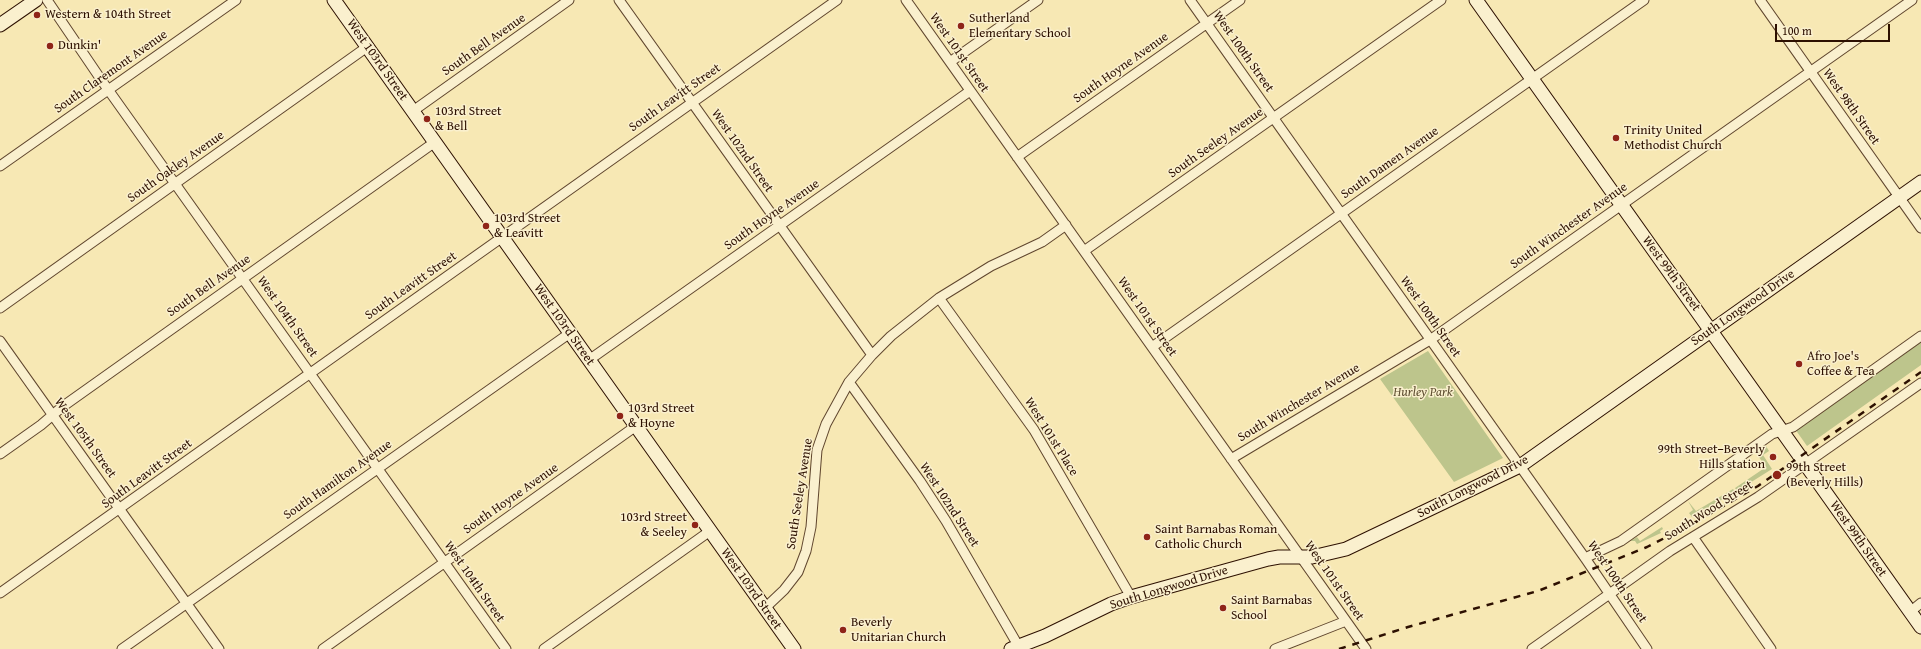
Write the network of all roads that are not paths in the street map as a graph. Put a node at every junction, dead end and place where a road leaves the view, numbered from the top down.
1 (36, 0) edge
2 (47, 0) edge
3 (236, 0) edge
4 (334, 0) edge
5 (570, 0) edge
6 (619, 0) edge
7 (837, 0) edge
8 (906, 0) edge
9 (1038, 0) edge
10 (1190, 0) edge
11 (1240, 0) edge
12 (1441, 0) edge
13 (1476, 0) edge
14 (1644, 0) edge
15 (1760, 0) edge
16 (1912, 0) edge
17 (1206, 24) junction
18 (0, 25) edge
19 (367, 47) junction
20 (950, 62) junction
21 (1811, 71) junction
22 (1532, 79) junction
23 (108, 90) junction
24 (970, 91) junction
25 (692, 102) junction
26 (413, 111) junction
27 (1273, 118) junction
28 (434, 142) junction
29 (1017, 157) junction
30 (0, 166) edge
31 (1921, 182) edge
32 (176, 184) junction
33 (1900, 198) junction
34 (1622, 205) junction
35 (1341, 213) junction
36 (1066, 225) junction
37 (779, 226) junction
38 (1921, 228) edge
39 (502, 237) junction
40 (1084, 251) junction
41 (243, 278) junction
42 (939, 298) junction
43 (0, 308) edge
44 (1711, 331) junction
45 (570, 333) junction
46 (1921, 336) edge
47 (1430, 340) junction
48 (0, 341) edge
49 (1152, 346) junction
50 (872, 356) junction
51 (589, 360) junction
52 (310, 373) junction
53 (849, 382) junction
54 (1921, 383) edge
55 (52, 415) junction
56 (636, 426) junction
57 (1782, 431) junction
58 (0, 454) edge
59 (1231, 459) junction
60 (1805, 464) junction
61 (1520, 466) junction
62 (377, 469) junction
63 (120, 509) junction
64 (710, 532) junction
65 (1693, 537) junction
66 (1301, 558) junction
67 (1585, 558) junction
68 (444, 562) junction
69 (0, 594) edge
70 (1609, 595) junction
71 (1131, 597) junction
72 (187, 603) junction
73 (1921, 603) edge
74 (765, 608) junction
75 (1910, 612) junction
76 (1346, 621) junction
77 (1921, 627) edge
78 (1015, 648) edge
79 (122, 649) edge
80 (218, 649) edge
81 (323, 649) edge
82 (506, 649) edge
83 (544, 649) edge
84 (794, 649) edge
85 (1275, 649) edge
86 (1366, 649) edge
87 (1532, 649) edge
88 (1647, 649) edge
89 (1771, 649) edge

1 - 18 street
2 - 23 street, West 104th Street
3 - 23 street, South Claremont Avenue
4 - 19 street, West 103rd Street
5 - 26 street, South Bell Avenue
6 - 25 street, West 102nd Street
7 - 25 street, South Leavitt Street
8 - 20 street, West 101st Street
9 - 20 street
10 - 17 street, West 100th Street
11 - 17 street, South Hoyne Avenue
12 - 27 street, South Seeley Avenue
13 - 22 street, West 99th Street
14 - 22 street, South Damen Avenue
15 - 21 street, West 98th Street
16 - 21 street, South Winchester Avenue
17 - 27 street, West 100th Street
17 - 29 street, South Hoyne Avenue
19 - 26 street, West 103rd Street
19 - 32 street, South Oakley Avenue
20 - 24 street, West 101st Street
21 - 33 street, West 98th Street
21 - 34 street, South Winchester Avenue
22 - 34 street, West 99th Street
22 - 35 street, South Damen Avenue
23 - 30 street, South Claremont Avenue
23 - 32 street, West 104th Street
24 - 29 street, West 101st Street
24 - 37 street, South Hoyne Avenue
25 - 37 street, West 102nd Street
25 - 39 street, South Leavitt Street
26 - 28 street, West 103rd Street
27 - 35 street, West 100th Street
27 - 40 street, South Seeley Avenue
28 - 39 street, West 103rd Street
28 - 41 street, South Bell Avenue
29 - 36 street, West 101st Street
31 - 33 street, South Longwood Drive
32 - 41 street, West 104th Street
32 - 43 street, South Oakley Avenue
33 - 38 street, West 98th Street
33 - 44 street, South Longwood Drive
34 - 44 street, West 99th Street
34 - 47 street, South Winchester Avenue
35 - 47 street, West 100th Street
35 - 49 street, South Damen Avenue
36 - 40 street, West 101st Street
36 - 42 street, South Seeley Avenue
37 - 50 street, West 102nd Street
37 - 51 street, South Hoyne Avenue
39 - 45 street, West 103rd Street
39 - 52 street, South Leavitt Street
40 - 49 street, West 101st Street
41 - 52 street, West 104th Street
41 - 55 street, South Bell Avenue
42 - 50 street, South Seeley Avenue
42 - 71 street, West 101st Place
44 - 57 street, West 99th Street
44 - 61 street, South Longwood Drive
45 - 51 street, West 103rd Street
45 - 62 street, South Hamilton Avenue
46 - 57 street
47 - 59 street, South Winchester Avenue
47 - 61 street, West 100th Street
48 - 55 street, West 105th Street
49 - 59 street, West 101st Street
50 - 53 street, South Seeley Avenue
51 - 56 street, West 103rd Street
52 - 62 street, West 104th Street
52 - 63 street, South Leavitt Street
53 - 74 street, South Seeley Avenue
53 - 78 street, West 102nd Street
54 - 60 street, South Wood Street
55 - 58 street, South Bell Avenue
55 - 63 street, West 105th Street
56 - 64 street, West 103rd Street
56 - 68 street, South Hoyne Avenue
57 - 60 street, West 99th Street
57 - 67 street
59 - 66 street, West 101st Street
60 - 65 street, South Wood Street
60 - 75 street, West 99th Street
61 - 66 street, South Longwood Drive
61 - 67 street, West 100th Street
62 - 68 street, West 104th Street
62 - 72 street, South Hamilton Avenue
63 - 69 street, South Leavitt Street
63 - 72 street, West 105th Street
64 - 74 street, West 103rd Street
64 - 83 street
65 - 70 street, South Wood Street
65 - 89 street
66 - 71 street, South Longwood Drive
66 - 76 street, West 101st Street
67 - 70 street, West 100th Street
68 - 81 street, South Hoyne Avenue
68 - 82 street, West 104th Street
70 - 87 street, South Wood Street
70 - 88 street, West 100th Street
71 - 78 street, South Longwood Drive
72 - 79 street, South Hamilton Avenue
72 - 80 street, West 105th Street
73 - 75 street
74 - 84 street, West 103rd Street
75 - 77 street, West 99th Street
76 - 85 street
76 - 86 street, West 101st Street

